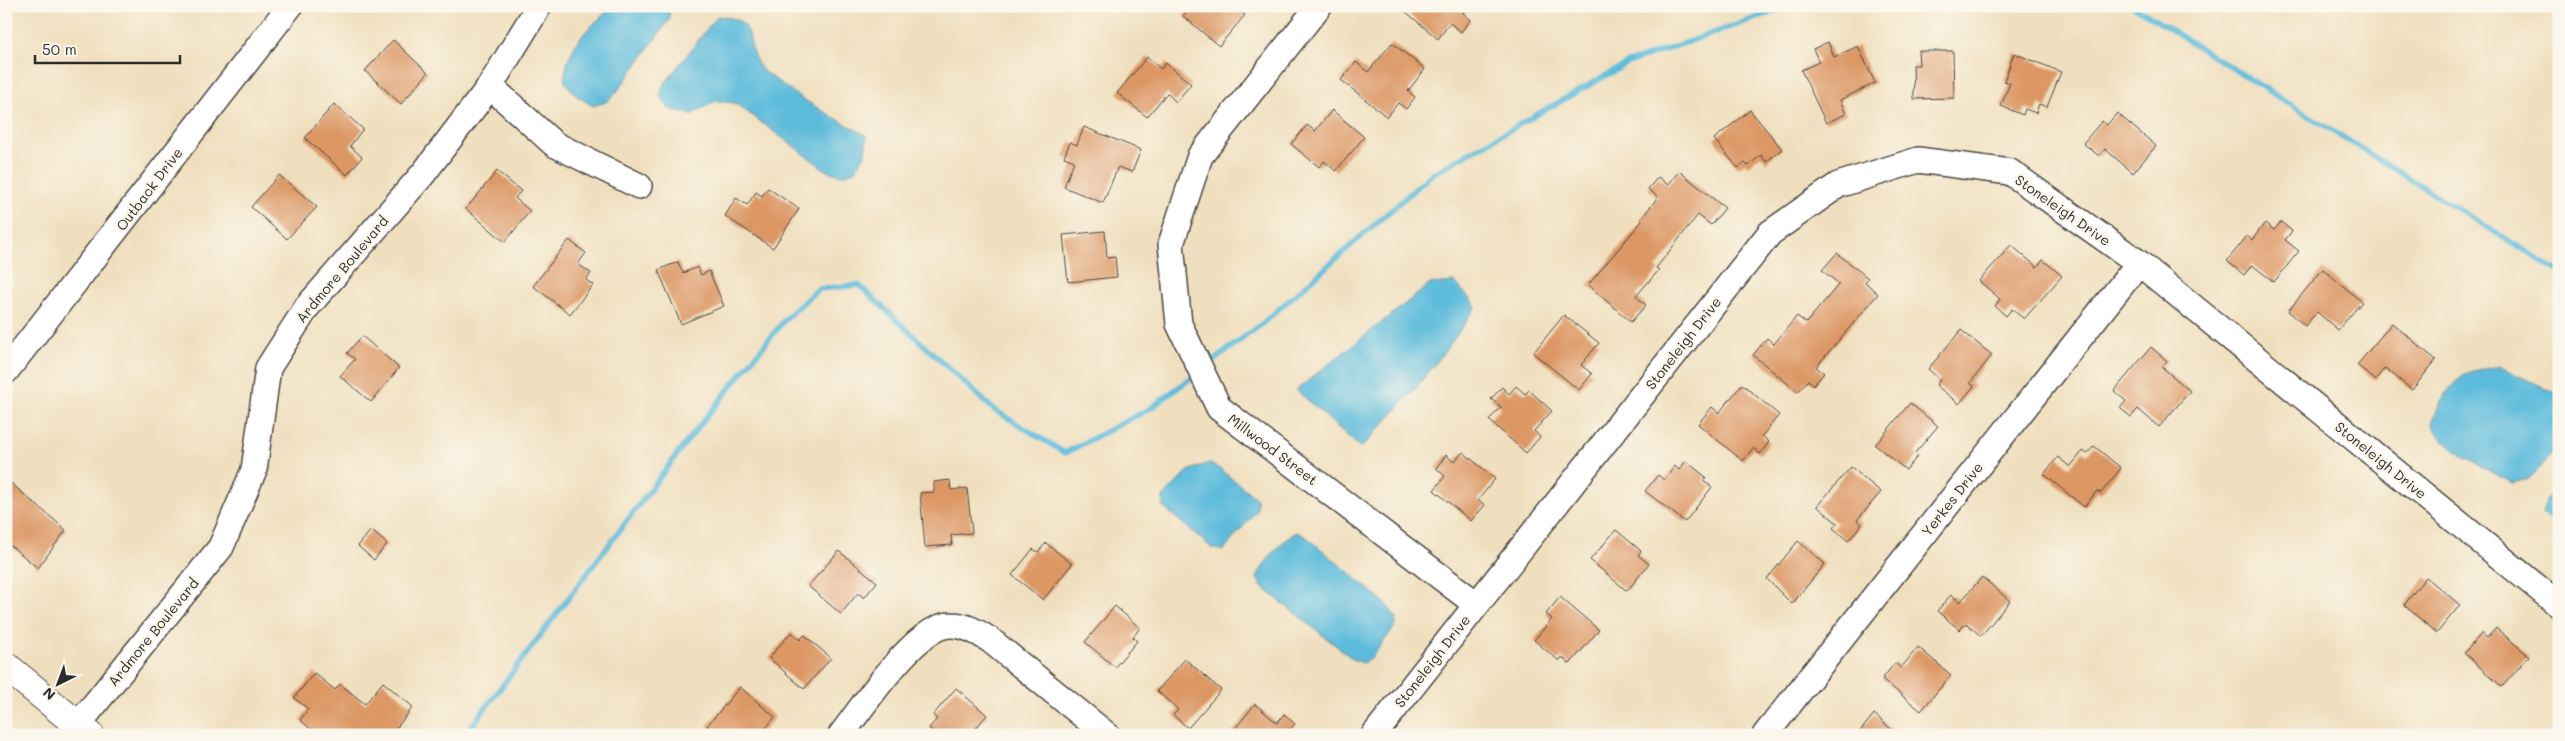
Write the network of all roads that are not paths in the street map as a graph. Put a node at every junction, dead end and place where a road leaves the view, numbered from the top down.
1 (290, 6) edge
2 (538, 6) edge
3 (1319, 6) edge
4 (490, 86) junction
5 (639, 186) dead end
6 (2139, 263) junction
7 (6, 371) edge
8 (1476, 604) junction
9 (2559, 605) edge
10 (6, 666) edge
11 (84, 730) edge
12 (841, 735) edge
13 (1107, 735) edge
14 (1374, 735) edge
15 (1765, 735) edge

1 - 7 street, Outback Drive
2 - 4 street, Ardmore Boulevard
3 - 8 street, Millwood Street
4 - 5 street
4 - 11 street, Ardmore Boulevard
6 - 8 street, Stoneleigh Drive
6 - 9 street, Stoneleigh Drive
6 - 15 street, Yerkes Drive
8 - 14 street, Stoneleigh Drive
10 - 11 main road
12 - 13 street

